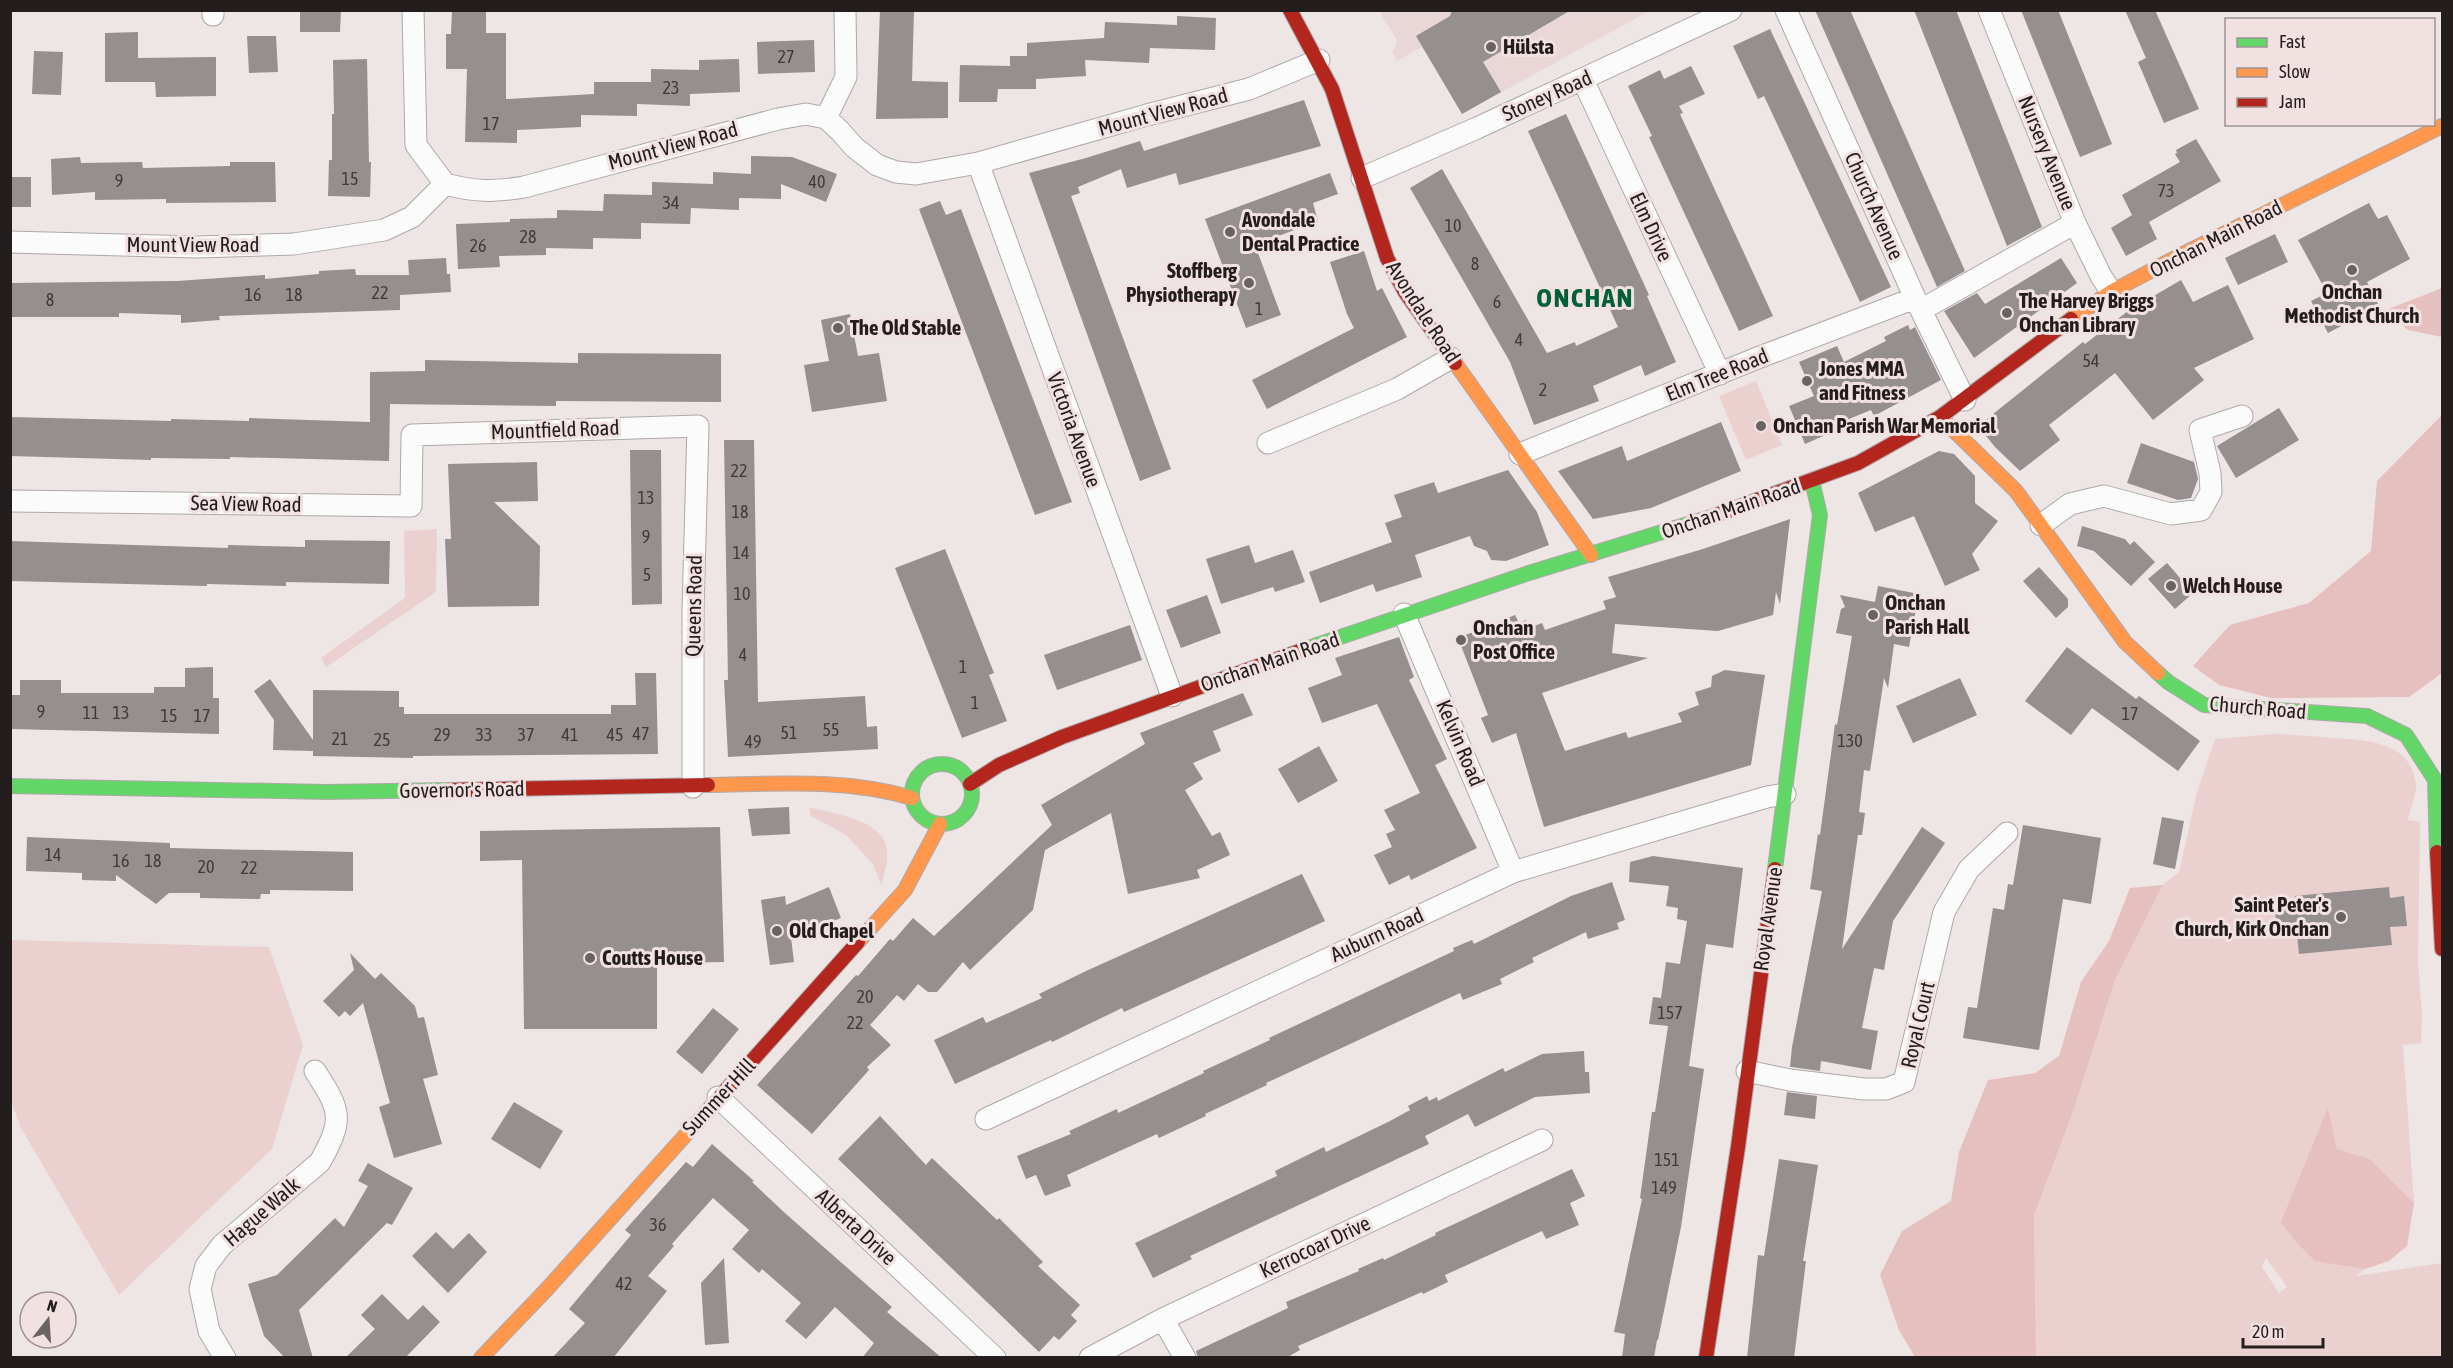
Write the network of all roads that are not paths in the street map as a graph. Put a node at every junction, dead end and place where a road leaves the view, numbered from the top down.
1 (413, 10) edge
2 (845, 10) edge
3 (1290, 10) edge
4 (1731, 10) edge
5 (1786, 10) edge
6 (1989, 10) edge
7 (1319, 60) junction
8 (1583, 80) junction
9 (826, 118) junction
10 (2442, 126) edge
11 (978, 163) junction
12 (1362, 178) junction
13 (445, 184) junction
14 (2075, 223) junction
15 (10, 242) edge
16 (2111, 292) junction
17 (1918, 304) junction
18 (1451, 358) junction
19 (1720, 374) junction
20 (1965, 400) junction
21 (2242, 416) dead end
22 (1940, 417) junction
23 (698, 426) joint
24 (412, 435) joint
25 (1268, 442) dead end
26 (1520, 454) junction
27 (1812, 481) junction
28 (10, 501) edge
29 (2041, 525) junction
30 (1591, 555) junction
31 (1404, 614) junction
32 (1172, 696) junction
33 (970, 784) junction
34 (10, 786) edge
35 (693, 787) junction
36 (1785, 794) junction
37 (912, 798) junction
38 (940, 824) junction
39 (2007, 833) dead end
40 (1513, 872) junction
41 (2442, 949) edge
42 (315, 1071) dead end
43 (1748, 1071) junction
44 (718, 1097) junction
45 (986, 1119) dead end
46 (1542, 1140) dead end
47 (1163, 1319) junction
48 (225, 1358) edge
49 (481, 1358) edge
50 (994, 1358) edge
51 (1090, 1358) edge
52 (1185, 1358) edge
53 (1706, 1358) edge

1 - 13 street
2 - 9 street
3 - 7 main road, Avondale Road
4 - 8 street, Stoney Road
5 - 17 street, Church Avenue
6 - 14 street, Nursery Avenue
7 - 11 street, Mount View Road
7 - 12 main road, Avondale Road
8 - 12 street, Stoney Road
8 - 19 street, Elm Drive
9 - 11 street, Mount View Road
9 - 13 street, Mount View Road
10 - 16 main road, Onchan Main Road
11 - 32 street, Victoria Avenue
12 - 18 main road, Avondale Road
13 - 15 street, Mount View Road
14 - 16 street, Nursery Avenue
14 - 17 street, Elm Tree Road
16 - 20 main road, Onchan Main Road
17 - 19 street, Elm Tree Road
17 - 20 street, Church Avenue
18 - 25 street
18 - 26 main road, Avondale Road
19 - 26 street, Elm Tree Road
20 - 22 main road, Onchan Main Road
21 - 29 street
22 - 27 main road, Onchan Main Road
22 - 29 main road, Church Road
23 - 24 street, Mountfield Road
23 - 35 street, Queens Road
24 - 28 street, Sea View Road
26 - 30 main road, Avondale Road
27 - 30 main road, Onchan Main Road
27 - 36 main road, Royal Avenue
29 - 41 main road, Church Road
30 - 31 main road, Onchan Main Road
31 - 32 main road, Onchan Main Road
31 - 40 street, Kelvin Road
32 - 33 main road, Onchan Main Road
33 - 37 main road
33 - 38 main road
34 - 35 main road, Governor's Road
35 - 37 main road, Governor's Road
36 - 40 street, Auburn Road
36 - 43 main road, Royal Avenue
37 - 38 main road
38 - 44 main road, Summer Hill
39 - 43 street, Royal Court
40 - 45 street, Auburn Road
42 - 48 street, Hague Walk
43 - 53 main road, Royal Avenue
44 - 49 main road, Summer Hill
44 - 50 street, Alberta Drive
46 - 47 street, Kerrocoar Drive
47 - 51 street, Kerrocoar Drive
47 - 52 street

